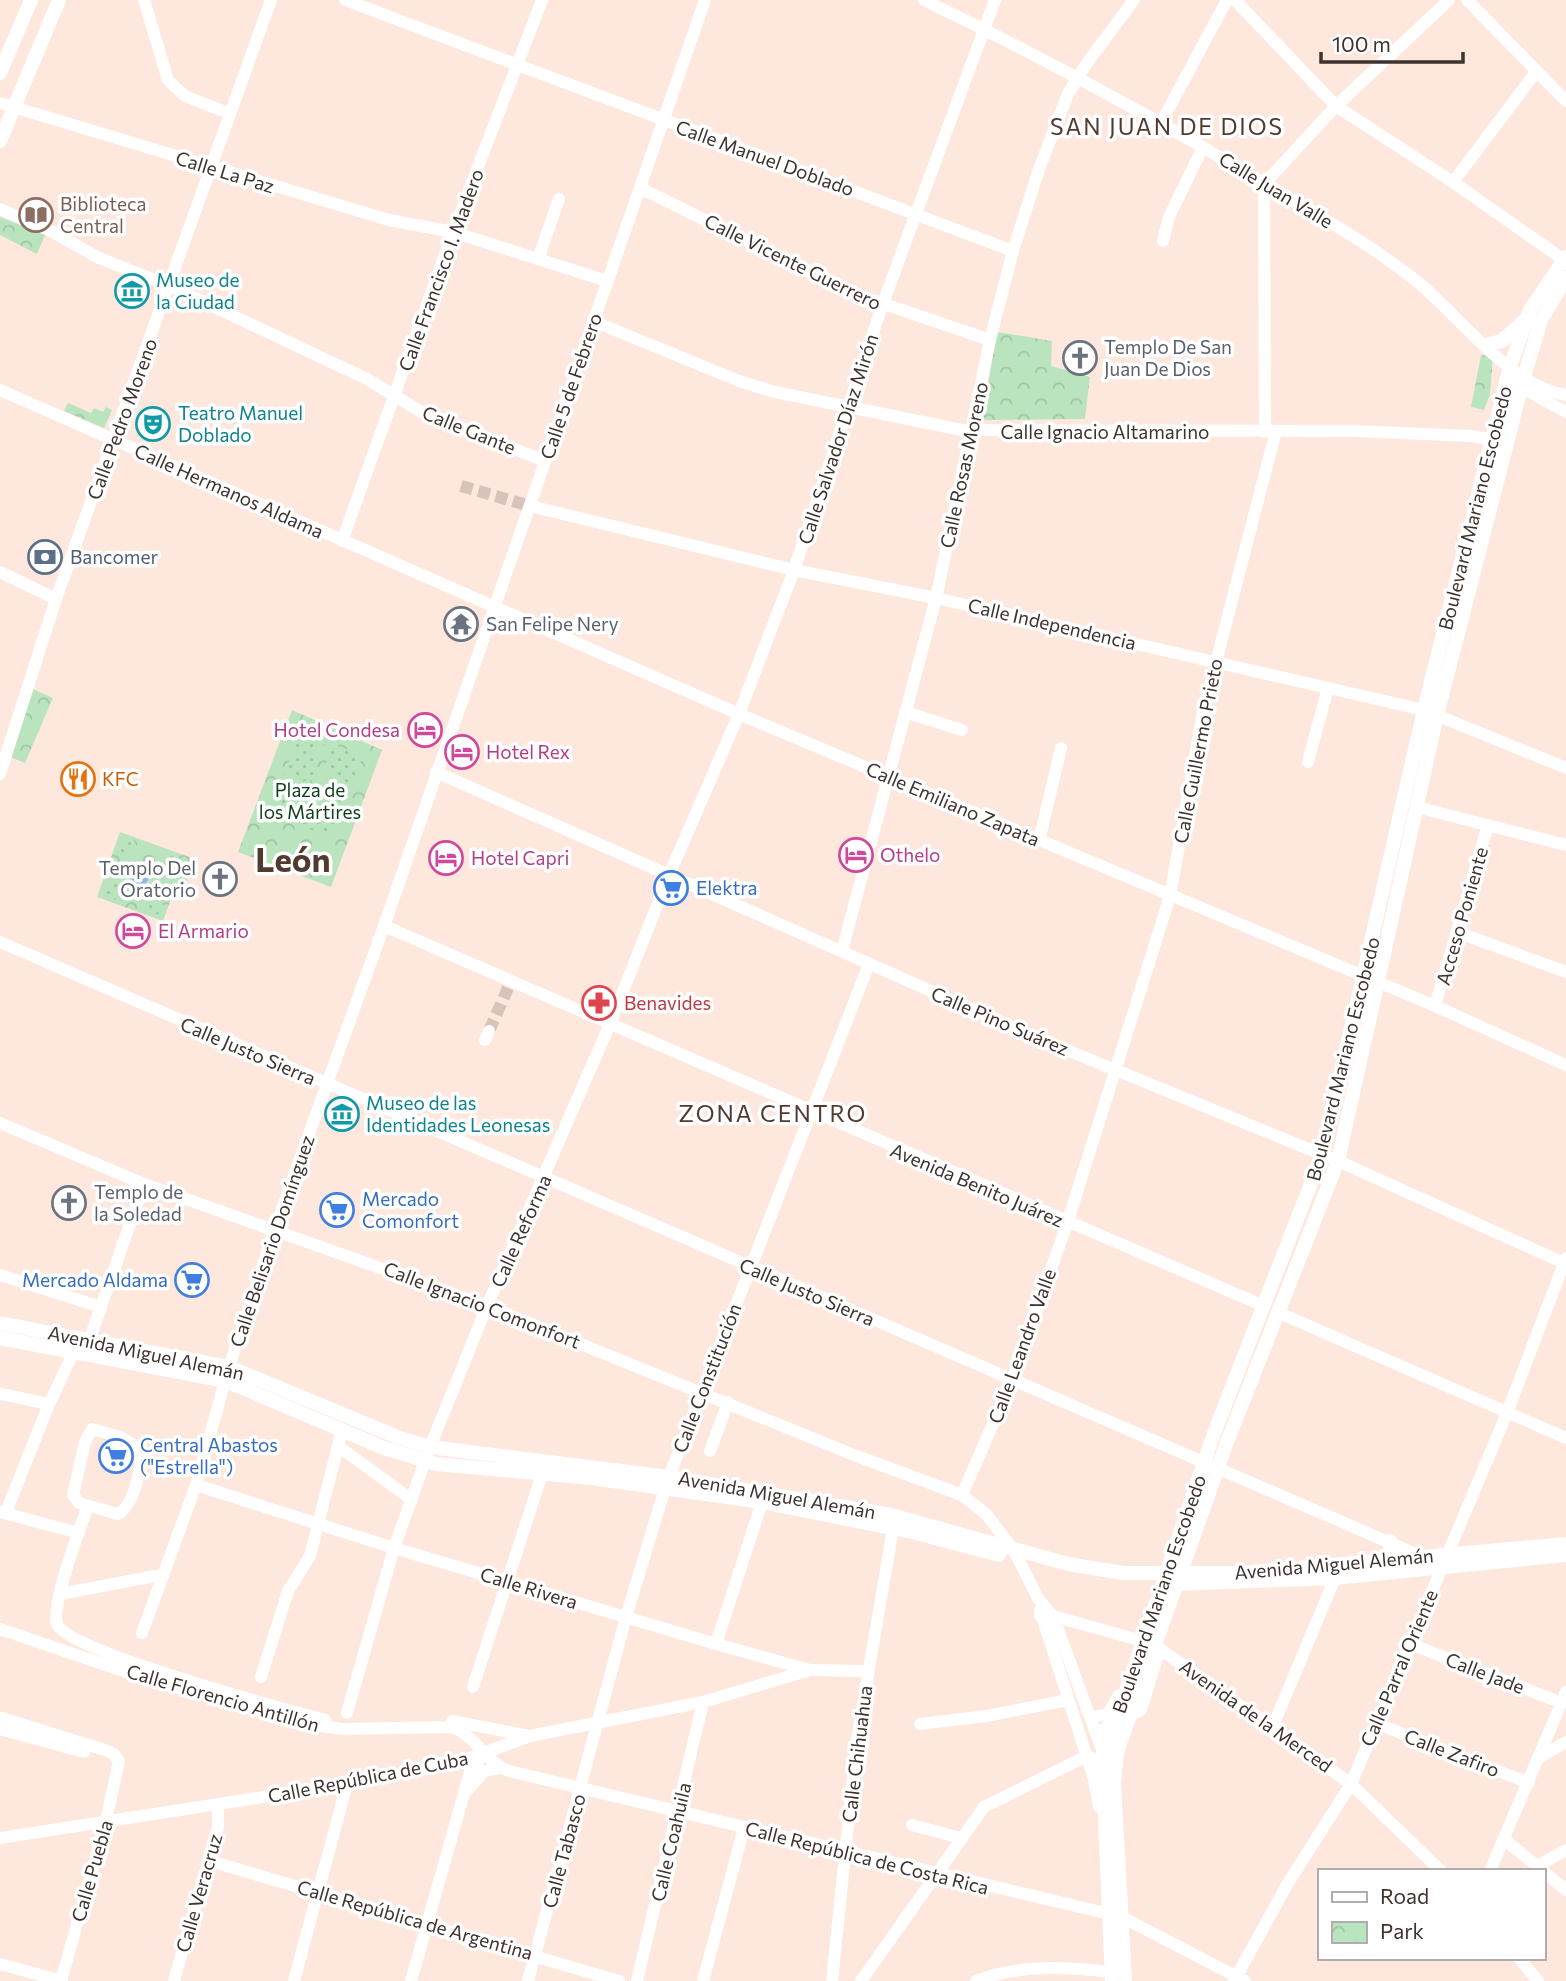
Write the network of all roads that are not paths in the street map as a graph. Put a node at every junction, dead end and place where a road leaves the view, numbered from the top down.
1 (31, 0) edge
2 (60, 0) edge
3 (144, 0) edge
4 (271, 0) edge
5 (345, 0) edge
6 (542, 0) edge
7 (705, 0) edge
8 (924, 0) edge
9 (995, 0) edge
10 (1134, 0) edge
11 (1227, 0) edge
12 (1235, 0) edge
13 (1449, 0) edge
14 (1467, 0) edge
15 (985, 29) junction
16 (518, 65) junction
17 (1536, 72) junction
18 (0, 73) edge
19 (1078, 76) junction
20 (1566, 101) edge
21 (7, 104) edge
22 (1336, 106) junction
23 (228, 113) junction
24 (663, 120) junction
25 (1160, 123) junction
26 (0, 141) edge
27 (1203, 147) junction
28 (210, 168) junction
29 (1453, 181) junction
30 (1264, 184) junction
31 (640, 188) junction
32 (559, 199) dead end
33 (0, 209) edge
34 (916, 214) junction
35 (453, 232) junction
36 (1163, 241) dead end
37 (1013, 251) junction
38 (1565, 258) edge
39 (538, 259) junction
40 (1566, 278) edge
41 (607, 281) junction
42 (170, 286) junction
43 (882, 306) junction
44 (1525, 320) junction
45 (593, 321) junction
46 (990, 341) junction
47 (1485, 345) junction
48 (1508, 373) junction
49 (1523, 382) junction
50 (0, 390) edge
51 (1566, 395) edge
52 (394, 397) junction
53 (849, 408) junction
54 (1565, 410) edge
55 (972, 431) junction
56 (1270, 431) junction
57 (1493, 439) junction
58 (114, 440) junction
59 (1508, 443) junction
60 (545, 461) junction
61 (530, 506) junction
62 (342, 541) junction
63 (794, 570) junction
64 (0, 572) edge
65 (936, 598) junction
66 (57, 600) junction
67 (495, 606) junction
68 (1216, 661) junction
69 (1328, 688) junction
70 (905, 712) junction
71 (1431, 713) junction
72 (740, 714) junction
73 (962, 730) dead end
74 (1060, 748) dead end
75 (3, 758) edge
76 (1308, 761) dead end
77 (1566, 768) edge
78 (436, 772) junction
79 (0, 774) edge
80 (889, 776) junction
81 (1416, 807) junction
82 (1488, 825) junction
83 (1038, 841) junction
84 (1566, 845) edge
85 (670, 873) junction
86 (1170, 896) junction
87 (384, 926) junction
88 (1457, 932) junction
89 (0, 943) edge
90 (842, 951) junction
91 (869, 964) junction
92 (1566, 972) edge
93 (1365, 976) junction
94 (1380, 984) junction
95 (1435, 1006) junction
96 (610, 1024) junction
97 (1566, 1065) edge
98 (1115, 1069) junction
99 (327, 1085) junction
100 (810, 1112) junction
101 (0, 1123) edge
102 (1322, 1155) junction
103 (1338, 1161) junction
104 (545, 1179) junction
105 (144, 1184) junction
106 (1067, 1224) junction
107 (274, 1231) junction
108 (1565, 1261) edge
109 (750, 1268) junction
110 (0, 1275) edge
111 (487, 1306) junction
112 (101, 1307) junction
113 (1267, 1312) junction
114 (0, 1323) edge
115 (0, 1338) edge
116 (81, 1344) junction
117 (228, 1374) junction
118 (1012, 1380) junction
119 (702, 1391) junction
120 (0, 1394) edge
121 (728, 1402) junction
122 (49, 1404) junction
123 (1507, 1413) junction
124 (342, 1430) junction
125 (1566, 1438) edge
126 (1218, 1444) junction
127 (338, 1446) junction
128 (430, 1447) junction
129 (710, 1451) dead end
130 (1201, 1460) junction
131 (426, 1461) junction
132 (1222, 1469) junction
133 (542, 1474) junction
134 (668, 1482) junction
135 (196, 1485) junction
136 (962, 1495) junction
137 (412, 1500) junction
138 (762, 1502) junction
139 (88, 1506) junction
140 (3, 1512) edge
141 (318, 1524) junction
142 (893, 1529) junction
143 (79, 1533) junction
144 (1391, 1541) junction
145 (394, 1548) junction
146 (1565, 1548) edge
147 (1016, 1554) junction
148 (1422, 1556) junction
149 (1445, 1560) junction
150 (1384, 1561) junction
151 (161, 1575) junction
152 (1335, 1578) junction
153 (1184, 1579) junction
154 (1160, 1580) junction
155 (508, 1582) junction
156 (60, 1594) junction
157 (1046, 1616) junction
158 (626, 1617) junction
159 (0, 1629) edge
160 (142, 1633) dead end
161 (1139, 1640) junction
162 (1408, 1643) junction
163 (716, 1644) junction
164 (1160, 1649) junction
165 (810, 1670) junction
166 (867, 1671) junction
167 (261, 1677) dead end
168 (473, 1687) dead end
169 (1564, 1698) edge
170 (1068, 1700) junction
171 (703, 1703) junction
172 (346, 1713) dead end
173 (1090, 1717) junction
174 (598, 1721) junction
175 (0, 1723) edge
176 (1376, 1723) junction
177 (920, 1724) dead end
178 (1273, 1726) junction
179 (1096, 1733) junction
180 (530, 1736) junction
181 (1566, 1742) edge
182 (483, 1754) junction
183 (1087, 1756) junction
184 (1541, 1757) junction
185 (501, 1768) junction
186 (1529, 1783) junction
187 (347, 1784) junction
188 (1114, 1784) junction
189 (1351, 1784) junction
190 (582, 1788) junction
191 (467, 1790) junction
192 (218, 1804) junction
193 (678, 1811) junction
194 (106, 1822) junction
195 (912, 1825) dead end
196 (744, 1828) junction
197 (0, 1838) edge
198 (961, 1838) junction
199 (1504, 1839) junction
200 (1566, 1850) edge
201 (845, 1853) junction
202 (210, 1861) junction
203 (1539, 1866) junction
204 (1439, 1869) edge
205 (1491, 1869) edge
206 (1542, 1869) edge
207 (1545, 1871) edge
208 (936, 1875) junction
209 (1566, 1890) edge
210 (319, 1892) junction
211 (1115, 1915) junction
212 (428, 1924) junction
213 (536, 1955) junction
214 (1521, 1960) edge
215 (0, 1964) edge
216 (1112, 1976) edge
217 (1239, 1979) edge
218 (61, 1981) edge
219 (174, 1981) edge
220 (295, 1981) edge
221 (411, 1981) edge
222 (528, 1981) edge
223 (619, 1981) edge
224 (637, 1981) edge
225 (703, 1981) edge
226 (832, 1981) edge
227 (861, 1981) edge
228 (976, 1981) edge
229 (1125, 1981) edge
230 (1538, 1981) edge

1 - 18 main road
2 - 21 main road
3 - 23 street
4 - 23 street, Calle Pedro Moreno
5 - 16 street, Calle Manuel Doblado
6 - 16 street, Calle Francisco I. Madero
7 - 24 street, Calle 5 de Febrero
8 - 15 street, Calle Juan Valle
9 - 15 street, Calle Salvador Díaz Mirón
10 - 19 street, Calle Rosas Moreno
11 - 25 street
12 - 22 street
13 - 22 street
14 - 17 street
15 - 19 street, Calle Juan Valle
15 - 34 street, Calle Salvador Díaz Mirón
16 - 24 street, Calle Manuel Doblado
16 - 35 street, Calle Francisco I. Madero
17 - 20 street
17 - 29 street
19 - 25 street, Calle Juan Valle
19 - 37 street, Calle Rosas Moreno
21 - 26 main road
21 - 28 street, Calle La Paz
22 - 29 street
22 - 30 street
23 - 28 street, Calle Pedro Moreno
24 - 31 street, Calle 5 de Febrero
24 - 34 street, Calle Manuel Doblado
25 - 27 street, Calle Juan Valle
27 - 30 street, Calle Juan Valle
27 - 36 street
28 - 35 street, Calle La Paz
28 - 42 street, Calle Pedro Moreno
29 - 38 street
30 - 47 street, Calle Juan Valle
30 - 56 street, Calle Guillermo Prieto
31 - 41 street, Calle 5 de Febrero
31 - 43 street, Calle Vicente Guerrero
32 - 39 street
33 - 42 street, Calle Gante
34 - 37 street, Calle Manuel Doblado
34 - 43 street, Calle Salvador Díaz Mirón
35 - 39 street, Calle La Paz
35 - 52 street, Calle Francisco I. Madero
37 - 46 street, Calle Rosas Moreno
38 - 44 main road, Boulevard Mariano Escobedo
39 - 41 street, Calle La Paz
40 - 49 main road, Boulevard Mariano Escobedo
41 - 45 street, Calle 5 de Febrero
42 - 52 street, Calle Gante
42 - 58 street, Calle Pedro Moreno
43 - 46 street, Calle Vicente Guerrero
43 - 53 street, Calle Salvador Díaz Mirón
44 - 47 main road
44 - 48 main road, Boulevard Mariano Escobedo
45 - 53 street, Calle Ignacio Altamarino
45 - 60 street, Calle 5 de Febrero
46 - 55 street, Calle Rosas Moreno
47 - 48 street, Calle Juan Valle
48 - 49 street, Calle Juan Valle
48 - 57 main road, Boulevard Mariano Escobedo
49 - 51 street, Calle Juan Valle
49 - 54 street
49 - 59 main road, Boulevard Mariano Escobedo
50 - 58 street, Calle Hermanos Aldama
52 - 60 street, Calle Gante
52 - 62 street, Calle Francisco I. Madero
53 - 55 street, Calle Ignacio Altamarino
53 - 63 street, Calle Salvador Díaz Mirón
55 - 56 street, Calle Ignacio Altamarino
55 - 65 street, Calle Rosas Moreno
56 - 57 street, Calle Ignacio Altamarino
56 - 68 street, Calle Guillermo Prieto
57 - 59 street, Calle Ignacio Altamarino
57 - 71 main road, Boulevard Mariano Escobedo
58 - 62 street, Calle Hermanos Aldama
58 - 66 street, Calle Pedro Moreno
59 - 71 main road, Boulevard Mariano Escobedo
60 - 61 street, Calle 5 de Febrero
61 - 63 street, Calle Independencia
61 - 67 street, Calle 5 de Febrero
62 - 67 street, Calle Emiliano Zapata
63 - 65 street, Calle Independencia
63 - 72 street, Calle Salvador Díaz Mirón
64 - 66 street
65 - 68 street, Calle Independencia
65 - 70 street, Calle Rosas Moreno
66 - 75 street, Calle Pedro Moreno
67 - 72 street, Calle Emiliano Zapata
67 - 78 street, Calle 5 de Febrero
68 - 69 street, Calle Independencia
68 - 86 street, Calle Guillermo Prieto
69 - 71 street, Calle Independencia
69 - 76 street
70 - 73 street
70 - 80 street, Calle Rosas Moreno
71 - 77 street, Calle Independencia
71 - 81 main road, Boulevard Mariano Escobedo
71 - 93 main road, Boulevard Mariano Escobedo
72 - 80 street, Calle Emiliano Zapata
72 - 85 street, Calle Salvador Díaz Mirón
74 - 83 street
75 - 79 street, Calle Pedro Moreno
78 - 85 street, Calle Pino Suárez
78 - 87 street, Calle Belisario Domínguez
80 - 83 street, Calle Emiliano Zapata
80 - 90 street, Calle Rosas Moreno
81 - 82 street
81 - 94 main road, Boulevard Mariano Escobedo
82 - 84 street
82 - 88 street, Acceso Poniente
83 - 86 street, Calle Emiliano Zapata
85 - 90 street, Calle Pino Suárez
85 - 96 street, Calle Reforma
86 - 93 street, Calle Emiliano Zapata
86 - 98 street, Calle Guillermo Prieto
87 - 96 street, Avenida Benito Juárez
87 - 99 street, Calle Belisario Domínguez
88 - 92 street
88 - 95 street, Acceso Poniente
89 - 99 street, Calle Justo Sierra
90 - 91 street, Calle Pino Suárez
91 - 98 street, Calle Pino Suárez
91 - 100 street, Calle Constitución
93 - 94 street, Calle Emiliano Zapata
93 - 102 main road, Boulevard Mariano Escobedo
94 - 95 street, Calle Emiliano Zapata
94 - 103 main road, Boulevard Mariano Escobedo
95 - 97 street, Calle Emiliano Zapata
96 - 100 street, Avenida Benito Juárez
96 - 104 street, Calle Reforma
98 - 102 street, Calle Pino Suárez
98 - 106 street, Calle Leandro Valle
99 - 104 street, Calle Justo Sierra
99 - 107 street, Calle Belisario Domínguez
100 - 106 street, Avenida Benito Juárez
100 - 109 street, Calle Constitución
101 - 105 street, Calle Ignacio Comonfort
102 - 103 street, Calle Pino Suárez
102 - 113 main road, Boulevard Mariano Escobedo
103 - 108 street, Calle Pino Suárez
103 - 113 main road, Boulevard Mariano Escobedo
104 - 109 street, Calle Justo Sierra
104 - 111 street, Calle Reforma
105 - 107 street, Calle Ignacio Comonfort
105 - 112 street
106 - 113 street, Avenida Benito Juárez
106 - 118 street, Calle Leandro Valle
107 - 111 street, Calle Ignacio Comonfort
107 - 117 street, Calle Belisario Domínguez
108 - 123 street, Calle Parral Oriente
109 - 118 street, Calle Justo Sierra
109 - 119 street, Calle Constitución
110 - 112 street
111 - 119 street, Calle Ignacio Comonfort
111 - 128 street, Calle Reforma
112 - 116 street
113 - 123 street, Avenida Benito Juárez
113 - 126 main road, Boulevard Mariano Escobedo
113 - 126 street
114 - 116 main road, Avenida Miguel Alemán
115 - 116 main road, Avenida Miguel Alemán
116 - 117 main road, Avenida Miguel Alemán
116 - 122 street
117 - 124 main road, Avenida Miguel Alemán
117 - 128 main road, Avenida Miguel Alemán
117 - 135 street, Calle Belisario Domínguez
118 - 130 street, Calle Justo Sierra
118 - 136 street, Calle Leandro Valle
119 - 121 street, Calle Ignacio Comonfort
119 - 134 street, Calle Constitución
120 - 122 street
121 - 129 street
121 - 136 street, Calle Ignacio Comonfort
122 - 140 street
123 - 125 street, Avenida Benito Juárez
123 - 149 street, Calle Parral Oriente
124 - 127 street
124 - 131 main road, Avenida Miguel Alemán
126 - 130 street
126 - 132 street
126 - 188 main road, Boulevard Mariano Escobedo
126 - 211 main road, Boulevard Mariano Escobedo
127 - 137 street
127 - 141 street
128 - 131 street, Calle Reforma
128 - 134 main road, Avenida Miguel Alemán
130 - 132 street, Calle Justo Sierra
130 - 154 street
131 - 133 main road, Avenida Miguel Alemán
131 - 137 street, Calle Reforma
132 - 144 street, Calle Justo Sierra
132 - 153 street
133 - 134 main road, Avenida Miguel Alemán
133 - 155 street
134 - 138 main road, Avenida Miguel Alemán
134 - 147 main road, Avenida Miguel Alemán
134 - 158 street, Calle Constitución
135 - 141 street, Calle Rivera
135 - 151 street, Calle Belisario Domínguez
136 - 147 street
137 - 145 street, Calle Reforma
138 - 142 main road, Avenida Miguel Alemán
138 - 163 street
139 - 139 street
139 - 143 street, Calle Florencio Antillón
140 - 143 street
141 - 145 street, Calle Rivera
141 - 167 street
142 - 147 main road, Avenida Miguel Alemán
142 - 166 street, Calle Chihuahua
143 - 156 street, Calle Florencio Antillón
144 - 148 street, Calle Justo Sierra
144 - 150 main road
145 - 155 street, Calle Rivera
145 - 172 street, Calle Reforma
146 - 149 main road, Avenida Miguel Alemán
147 - 154 main road, Avenida Miguel Alemán
147 - 157 street
148 - 149 main road, Avenida Miguel Alemán
148 - 150 main road, Avenida Miguel Alemán
149 - 152 main road, Avenida Miguel Alemán
149 - 162 street, Calle Parral Oriente
150 - 153 main road, Avenida Miguel Alemán
151 - 156 street
151 - 160 street, Calle Belisario Domínguez
152 - 153 main road, Avenida Miguel Alemán
152 - 178 street
153 - 154 main road, Avenida Miguel Alemán
153 - 164 street
154 - 161 street
155 - 158 street, Calle Rivera
155 - 168 street
156 - 180 street, Calle Florencio Antillón
157 - 161 street, Avenida de la Merced
157 - 170 street
157 - 173 street
158 - 163 street, Calle Rivera
158 - 174 street, Calle Constitución
159 - 182 street, Calle Florencio Antillón
161 - 164 street, Avenida de la Merced
161 - 173 street
162 - 169 street, Calle Jade
162 - 176 street, Calle Parral Oriente
163 - 165 street, Calle Rivera
164 - 178 street, Avenida de la Merced
164 - 179 street
165 - 166 street, Calle Rivera
165 - 171 street, Calle República de Cuba
166 - 201 street, Calle Chihuahua
169 - 184 street
170 - 177 street
170 - 183 street
171 - 174 street, Calle República de Cuba
171 - 193 street, Calle Coahuila
173 - 179 street
174 - 180 street, Calle República de Cuba
174 - 190 street, Calle Tabasco
175 - 194 street, Calle Puebla
176 - 186 street, Calle Zafiro
176 - 189 street, Calle Parral Oriente
178 - 189 street, Avenida de la Merced
179 - 188 street
180 - 182 street, Calle República de Cuba
181 - 184 street
182 - 185 street, Calle República de Costa Rica
182 - 187 street, Calle República de Cuba
182 - 191 street
183 - 188 street
183 - 198 street
183 - 211 street
184 - 186 street
185 - 190 street, Calle República de Costa Rica
185 - 191 street
186 - 199 street
187 - 192 street, Calle República de Cuba
187 - 210 street
188 - 211 main road, Boulevard Mariano Escobedo
189 - 204 street, Avenida de la Merced
189 - 217 street, Calle Parral Oriente
190 - 193 street, Calle República de Costa Rica
190 - 213 street, Calle Tabasco
191 - 212 street
192 - 194 street, Calle República de Cuba
192 - 202 street, Calle Veracruz
193 - 196 street, Calle República de Costa Rica
193 - 224 street, Calle Coahuila
194 - 197 street, Calle República de Cuba
194 - 218 street, Calle Puebla
195 - 198 street
196 - 201 street, Calle República de Costa Rica
196 - 225 street
198 - 208 street
199 - 203 street
199 - 205 street
200 - 203 street
201 - 208 street, Calle República de Costa Rica
201 - 226 street, Calle Chihuahua
202 - 210 street, Calle República de Argentina
202 - 219 street, Calle Veracruz
203 - 206 street
207 - 209 street
208 - 211 street, Calle República de Costa Rica
208 - 227 street
210 - 212 street, Calle República de Argentina
210 - 220 street
211 - 216 main road, Boulevard Mariano Escobedo
211 - 217 street, Calle República de Costa Rica
211 - 229 main road, Boulevard Mariano Escobedo
212 - 213 street, Calle República de Argentina
212 - 221 street
213 - 222 street, Calle Tabasco
213 - 223 street, Calle República de Argentina
214 - 230 street
215 - 218 street
216 - 228 street

